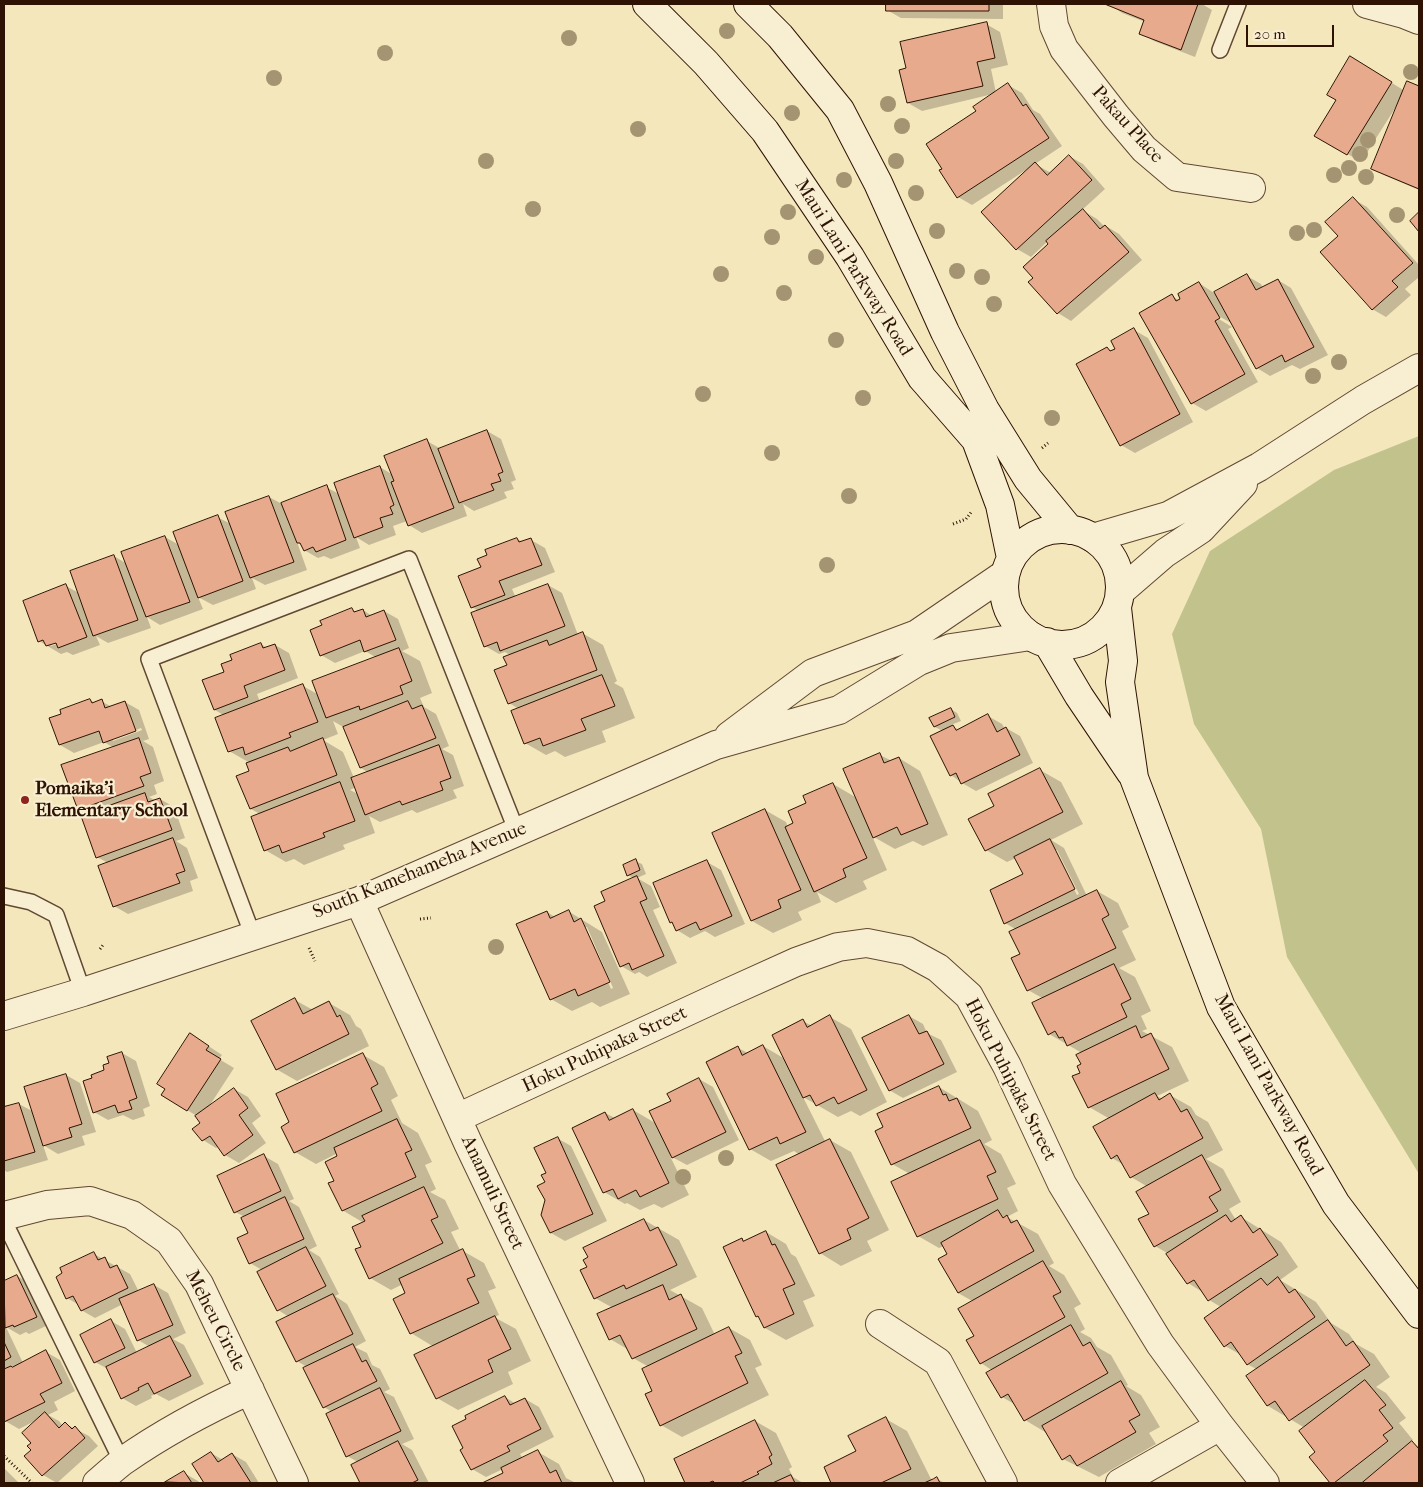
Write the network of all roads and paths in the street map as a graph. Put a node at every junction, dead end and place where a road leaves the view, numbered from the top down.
1 (647, 4) edge
2 (748, 4) edge
3 (1051, 4) edge
4 (1238, 4) edge
5 (1367, 4) edge
6 (1419, 20) edge
7 (1220, 50) dead end
8 (1251, 188) dead end
9 (1419, 368) edge
10 (1259, 467) junction
11 (1082, 534) junction
12 (1008, 566) junction
13 (1119, 599) junction
14 (1039, 639) junction
15 (716, 745) junction
16 (1134, 778) junction
17 (517, 832) junction
18 (4, 896) edge
19 (359, 901) junction
20 (431, 918) dead end
21 (420, 919) dead end
22 (253, 936) junction
23 (103, 944) dead end
24 (309, 948) dead end
25 (100, 949) dead end
26 (315, 961) dead end
27 (83, 992) junction
28 (4, 1016) edge
29 (457, 1118) junction
30 (4, 1216) edge
31 (4, 1221) edge
32 (1419, 1314) edge
33 (880, 1324) dead end
34 (250, 1390) junction
35 (1220, 1426) junction
36 (4, 1456) edge
37 (122, 1462) junction
38 (32, 1483) edge
39 (97, 1483) edge
40 (294, 1483) edge
41 (630, 1483) edge
42 (1003, 1483) edge
43 (1120, 1483) edge
44 (1265, 1483) edge

1 - 12 street, Maui Lani Parkway Road
2 - 11 street
3 - 8 street, Pakau Place
4 - 7 lane
5 - 6 street
9 - 10 street
10 - 11 street
10 - 13 street
11 - 12 street
11 - 13 street
12 - 14 street
12 - 15 street, South Kamehameha Avenue
13 - 14 street
13 - 16 street, Maui Lani Parkway Road
14 - 15 street, South Kamehameha Avenue
14 - 16 street, Maui Lani Parkway Road
15 - 17 street, South Kamehameha Avenue
16 - 32 street, Maui Lani Parkway Road
17 - 19 street, South Kamehameha Avenue
17 - 22 lane
18 - 27 lane
19 - 22 street, South Kamehameha Avenue
19 - 29 street, Anamuli Street
20 - 21 path
22 - 27 street, South Kamehameha Avenue
23 - 25 path
24 - 26 path
27 - 28 street, South Kamehameha Avenue
29 - 35 street, Hoku Puhipaka Street
29 - 41 street, Anamuli Street
30 - 34 street, Meheu Circle
31 - 37 lane
33 - 42 street
34 - 37 street
34 - 40 street, Meheu Circle
35 - 43 street
35 - 44 street, Hoku Puhipaka Street
36 - 38 path
37 - 39 street

